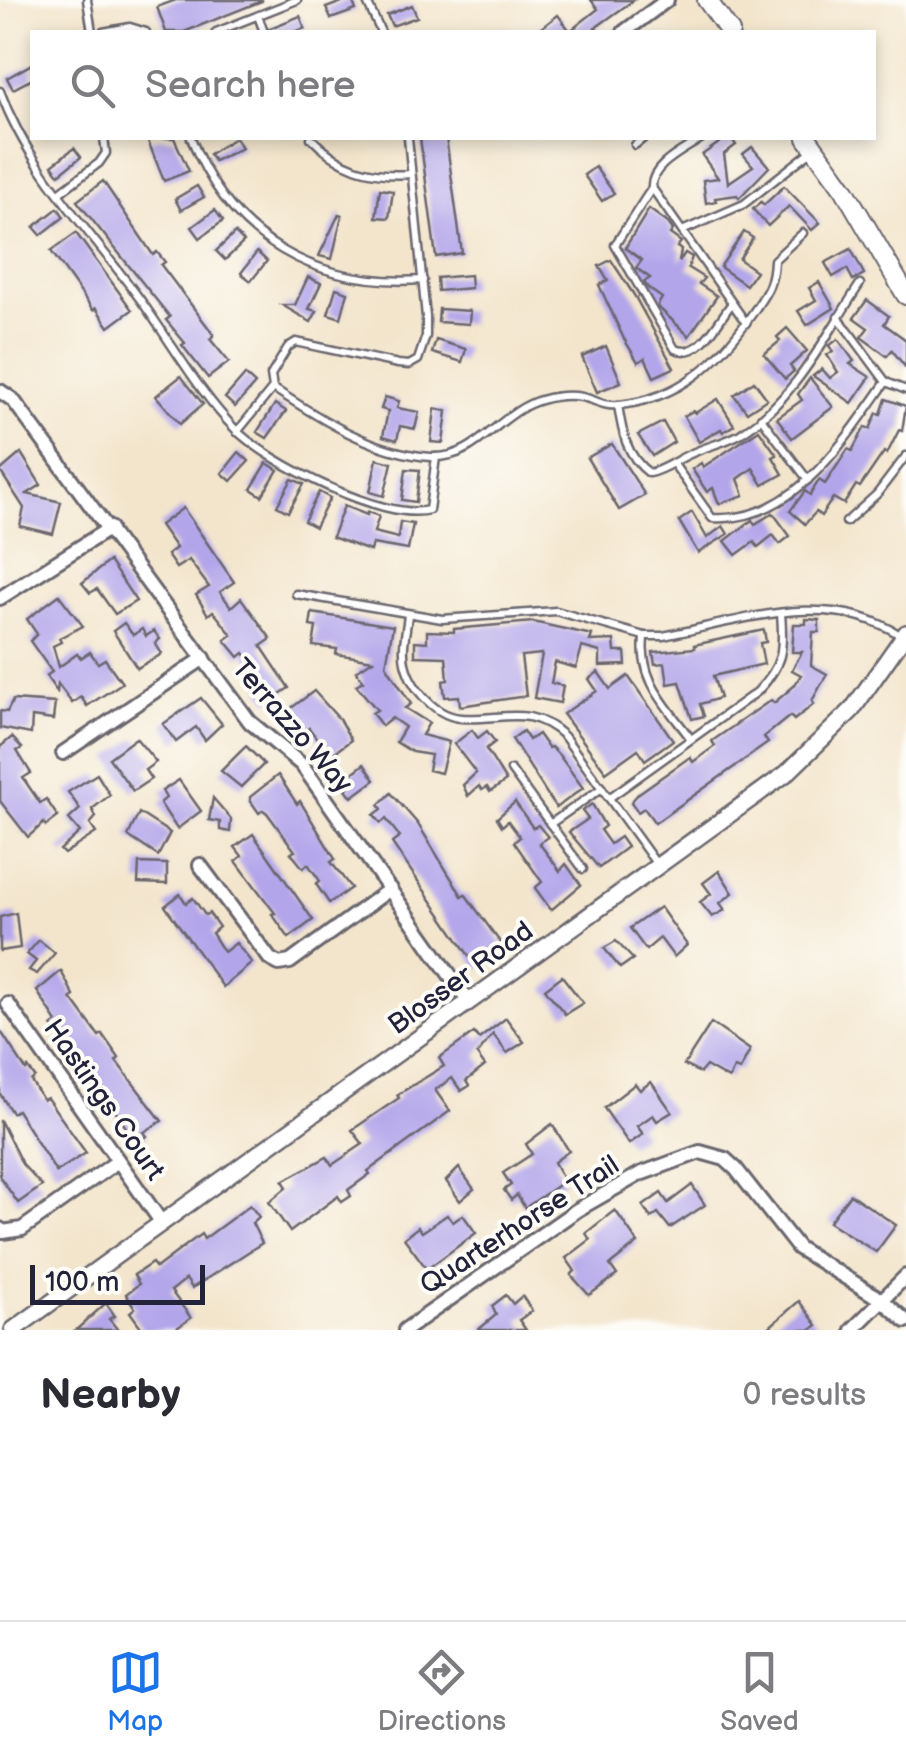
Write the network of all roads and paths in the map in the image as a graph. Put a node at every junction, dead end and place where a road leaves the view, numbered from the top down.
1 (88, 0) edge
2 (297, 0) edge
3 (366, 0) edge
4 (667, 0) edge
5 (707, 0) edge
6 (258, 16) junction
7 (92, 30) edge
8 (112, 30) edge
9 (141, 30) edge
10 (221, 30) edge
11 (263, 30) edge
12 (379, 30) edge
13 (627, 30) edge
14 (729, 30) edge
15 (0, 91) edge
16 (104, 140) edge
17 (192, 140) edge
18 (313, 140) edge
19 (408, 140) edge
20 (641, 140) edge
21 (699, 140) edge
22 (811, 143) edge
23 (635, 145) dead end
24 (411, 174) junction
25 (652, 188) junction
26 (59, 193) junction
27 (682, 231) junction
28 (804, 233) dead end
29 (424, 280) junction
30 (860, 284) dead end
31 (906, 295) edge
32 (732, 303) junction
33 (838, 317) junction
34 (746, 323) junction
35 (886, 382) junction
36 (274, 388) junction
37 (906, 390) edge
38 (0, 391) edge
39 (618, 406) junction
40 (761, 418) junction
41 (237, 432) junction
42 (906, 456) edge
43 (436, 458) junction
44 (673, 463) junction
45 (808, 480) junction
46 (846, 522) dead end
47 (110, 528) junction
48 (296, 594) dead end
49 (0, 598) edge
50 (408, 614) junction
51 (782, 614) junction
52 (905, 635) edge
53 (644, 636) junction
54 (204, 658) junction
55 (691, 739) junction
56 (63, 753) dead end
57 (511, 770) dead end
58 (602, 788) junction
59 (609, 798) junction
60 (550, 824) junction
61 (200, 865) dead end
62 (659, 867) junction
63 (583, 870) dead end
64 (390, 889) junction
65 (469, 1002) junction
66 (8, 1004) dead end
67 (118, 1161) junction
68 (162, 1222) junction
69 (0, 1229) edge
70 (906, 1276) edge
71 (882, 1300) junction
72 (906, 1321) edge
73 (13, 1330) edge
74 (405, 1330) edge
75 (852, 1330) edge

1 - 7 lane
2 - 6 lane
3 - 12 lane
4 - 13 street
5 - 14 main road
6 - 10 lane
6 - 11 lane
8 - 9 lane
15 - 26 lane
16 - 26 lane
17 - 29 lane
18 - 24 lane
19 - 24 lane
20 - 23 lane
21 - 25 lane
22 - 27 lane
22 - 31 main road
24 - 29 lane
25 - 27 lane
25 - 32 lane
26 - 41 lane
27 - 32 lane
28 - 34 lane
29 - 36 lane
30 - 33 lane
32 - 34 lane
33 - 35 lane
33 - 40 lane
34 - 39 lane
35 - 37 lane
35 - 45 lane
36 - 41 lane
36 - 43 lane
38 - 47 street, Terrazzo Way
39 - 43 lane
39 - 44 lane
40 - 44 lane
40 - 45 lane
41 - 43 lane
42 - 46 lane
44 - 45 lane
47 - 49 street
47 - 54 street, Terrazzo Way
48 - 50 lane
50 - 53 lane
50 - 58 lane
51 - 52 lane
51 - 53 lane
51 - 55 lane
52 - 62 street, Blosser Road
53 - 55 lane
54 - 56 street
54 - 64 street, Terrazzo Way
55 - 59 lane
57 - 60 lane
58 - 59 lane
58 - 60 lane
59 - 62 lane
60 - 63 lane
61 - 64 street
62 - 65 street, Blosser Road
64 - 65 street, Terrazzo Way
65 - 68 street, Blosser Road
66 - 67 street, Hastings Court
67 - 68 street, Hastings Court
67 - 69 street
68 - 73 street, Blosser Road
70 - 71 street
71 - 72 street, Quarterhorse Trail
71 - 74 street, Quarterhorse Trail
71 - 75 street

